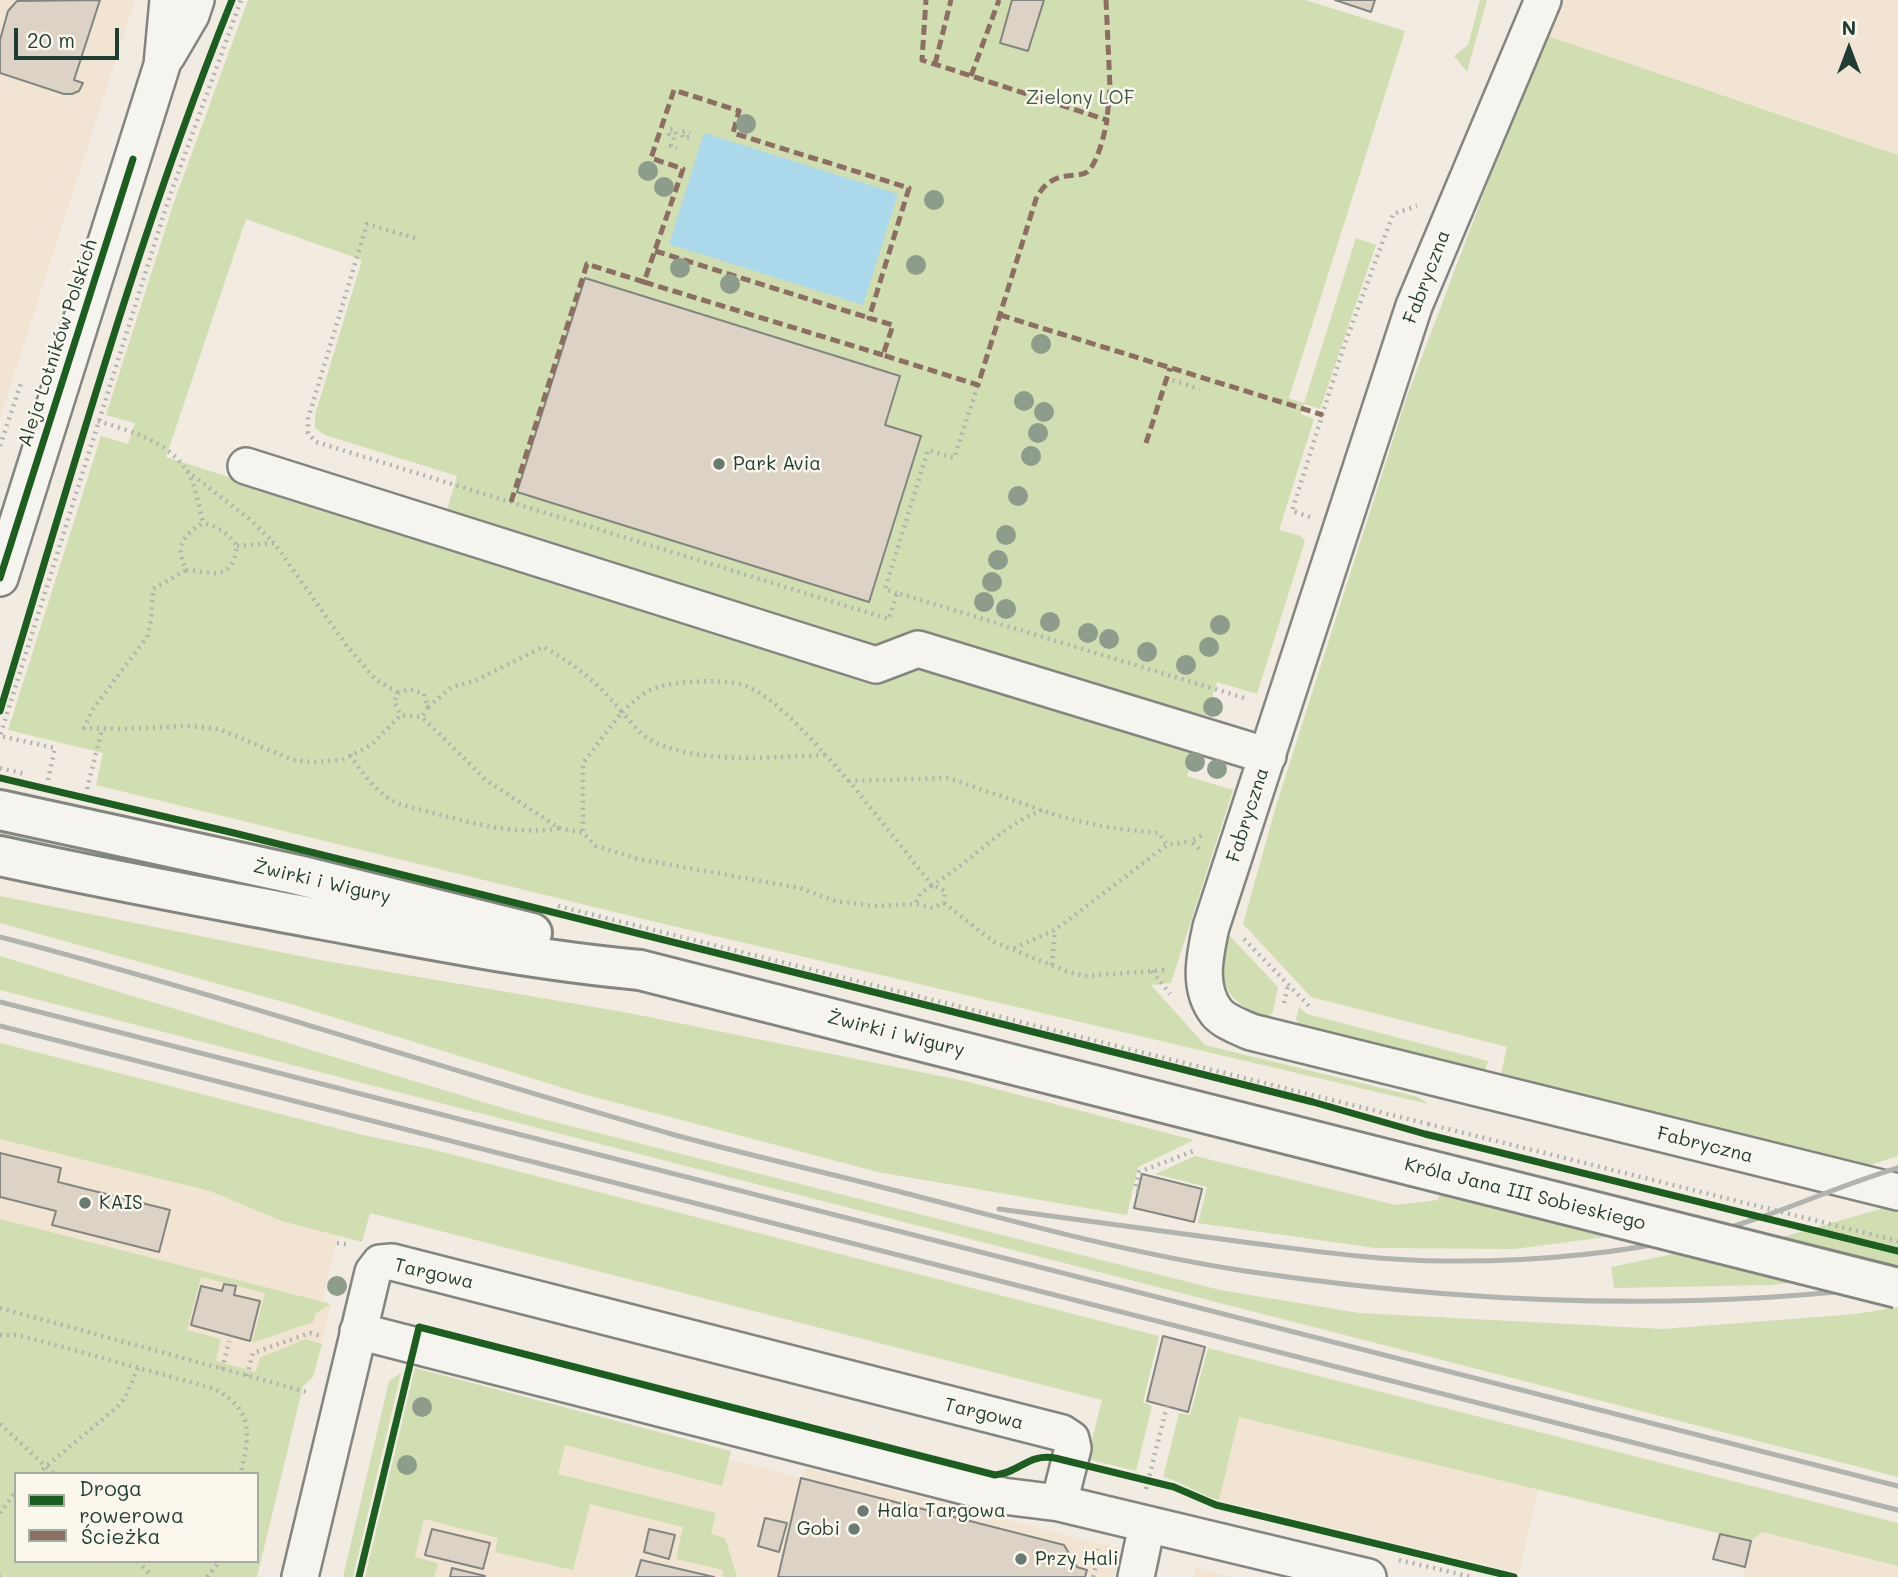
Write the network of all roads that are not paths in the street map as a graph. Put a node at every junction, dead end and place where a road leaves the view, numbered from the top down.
1 (168, 0) edge
2 (196, 0) edge
3 (1543, 0) edge
4 (162, 65) junction
5 (246, 466) dead end
6 (0, 578) edge
7 (1268, 756) junction
8 (0, 810) edge
9 (0, 856) edge
10 (640, 970) junction
11 (1152, 1100) joint
12 (1898, 1192) edge
13 (1898, 1288) edge
14 (344, 1334) junction
15 (1059, 1503) junction
16 (1145, 1509) junction
17 (299, 1577) edge
18 (1136, 1577) edge
19 (1368, 1577) edge

1 - 4 street, Aleja Lotników Polskich
2 - 4 street, Aleja Lotników Polskich
3 - 7 street, Fabryczna
4 - 6 street, Aleja Lotników Polskich
5 - 7 street
7 - 12 street, Fabryczna
8 - 10 main road, Żwirki i Wigury
9 - 10 main road, Żwirki i Wigury
10 - 11 main road, Żwirki i Wigury
11 - 13 main road, Króla Jana III Sobieskiego, bridge
14 - 15 street
14 - 15 street, Targowa
14 - 17 street
15 - 16 street
16 - 18 street
16 - 19 street

